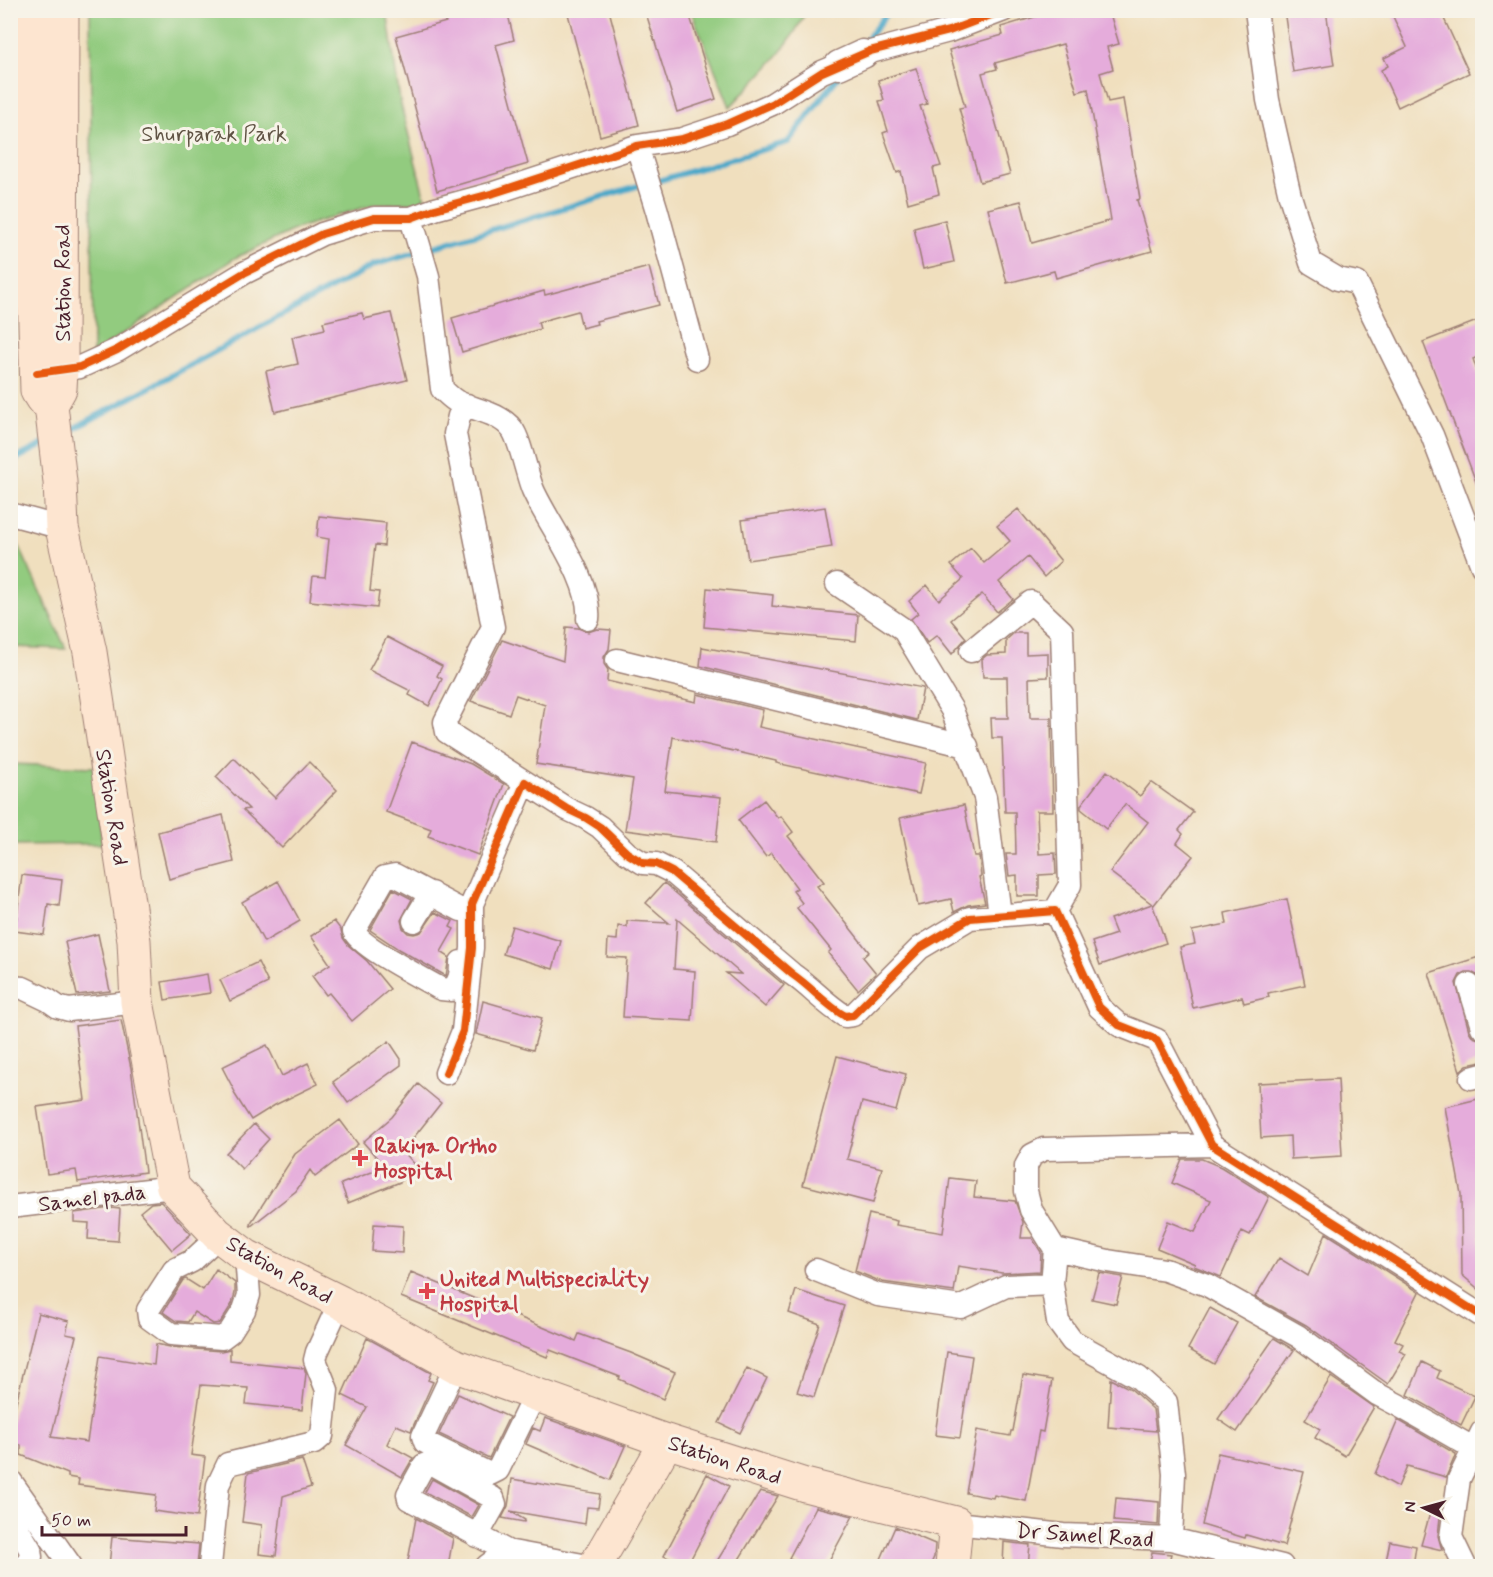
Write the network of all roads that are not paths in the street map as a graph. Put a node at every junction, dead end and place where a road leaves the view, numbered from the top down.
1 (1004, 10) edge
2 (1256, 10) edge
3 (47, 13) edge
4 (637, 146) junction
5 (412, 222) junction
6 (35, 257) edge
7 (697, 359) dead end
8 (49, 371) junction
9 (467, 405) junction
10 (10, 514) edge
11 (62, 528) junction
12 (1482, 566) edge
13 (837, 584) dead end
14 (588, 619) dead end
15 (971, 651) dead end
16 (617, 660) dead end
17 (967, 746) junction
18 (525, 782) junction
19 (431, 893) junction
20 (467, 907) junction
21 (1055, 911) junction
22 (1000, 915) junction
23 (414, 921) dead end
24 (1469, 985) dead end
25 (10, 987) edge
26 (136, 1002) junction
27 (1482, 1027) edge
28 (446, 1073) dead end
29 (1212, 1145) junction
30 (173, 1187) junction
31 (10, 1207) edge
32 (219, 1236) junction
33 (1055, 1249) junction
34 (246, 1256) junction
35 (816, 1270) dead end
36 (1052, 1284) junction
37 (340, 1302) junction
38 (1482, 1316) edge
39 (456, 1366) junction
40 (535, 1394) junction
41 (1478, 1440) edge
42 (667, 1441) junction
43 (10, 1479) edge
44 (20, 1519) edge
45 (956, 1523) junction
46 (477, 1536) dead end
47 (1171, 1539) junction
48 (507, 1551) junction
49 (1469, 1565) edge
50 (24, 1566) edge
51 (71, 1566) edge
52 (210, 1566) edge
53 (487, 1566) edge
54 (588, 1566) edge
55 (595, 1566) edge
56 (952, 1566) edge
57 (1282, 1566) edge

1 - 4 street
2 - 12 street
3 - 6 main road, Station Road
4 - 5 street
4 - 7 street
5 - 8 street
5 - 9 street
6 - 8 main road, Station Road
8 - 11 main road, Station Road
9 - 14 street
9 - 18 street
10 - 11 street
11 - 26 main road, Station Road
13 - 17 street
15 - 21 street
16 - 17 street
17 - 22 street
18 - 20 street
18 - 22 street
19 - 20 street
19 - 20 street
19 - 23 street
20 - 28 street
21 - 22 street
21 - 29 street
24 - 27 street
25 - 26 street
26 - 30 main road, Station Road
29 - 33 street
29 - 38 street
30 - 31 street, Samel pada
30 - 32 main road, Station Road
32 - 34 main road, Station Road
32 - 34 street
33 - 36 street
33 - 41 street
34 - 37 main road, Station Road
35 - 36 street
36 - 47 street
37 - 39 main road, Station Road
37 - 52 street
39 - 40 main road, Station Road
39 - 40 street
40 - 42 main road, Station Road
41 - 49 street
42 - 45 main road, Station Road
42 - 55 main road
43 - 44 street
44 - 50 street
44 - 51 street
45 - 47 street, Dr Samel Road
45 - 56 main road
46 - 48 street
47 - 57 street, Dr Samel Road
48 - 53 street
48 - 54 street

